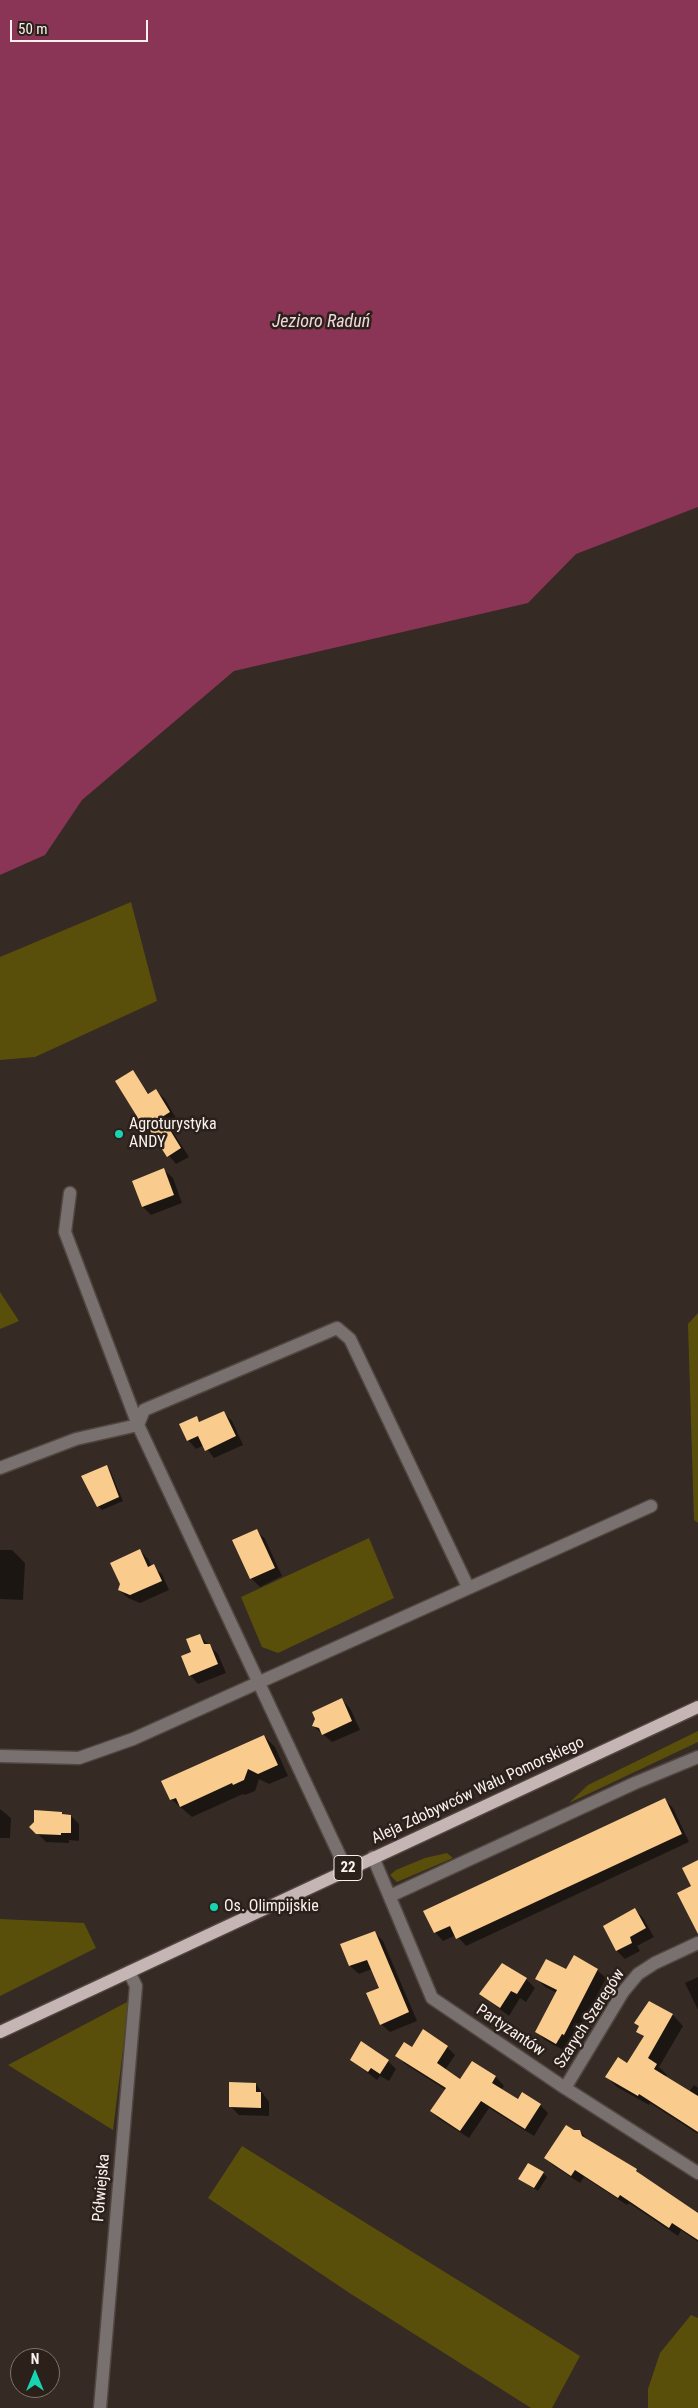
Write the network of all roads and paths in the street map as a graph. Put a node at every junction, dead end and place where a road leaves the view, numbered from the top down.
1 (70, 1193) dead end
2 (138, 1425) junction
3 (0, 1468) edge
4 (651, 1506) dead end
5 (468, 1587) junction
6 (257, 1683) junction
7 (698, 1707) edge
8 (0, 1756) edge
9 (698, 1757) edge
10 (373, 1857) junction
11 (346, 1869) junction
12 (390, 1896) junction
13 (698, 1943) edge
14 (129, 1972) junction
15 (0, 2032) edge
16 (565, 2088) junction
17 (698, 2172) edge
18 (100, 2408) edge

1 - 2 street
2 - 3 street
2 - 5 street
2 - 6 street
4 - 5 street
5 - 6 street
6 - 8 street
6 - 11 street
7 - 10 main road, Aleja Zdobywców Wału Pomorskiego / 22
9 - 12 street
10 - 11 main road, Aleja Zdobywców Wału Pomorskiego / 22
10 - 12 street, Partyzantów
11 - 14 main road, Aleja Zdobywców Wału Pomorskiego / 22
12 - 16 street, Partyzantów
13 - 16 street, Szarych Szeregów
14 - 15 main road, Aleja Zdobywców Wału Pomorskiego / 22
14 - 18 street, Półwiejska
16 - 17 street, Partyzantów

